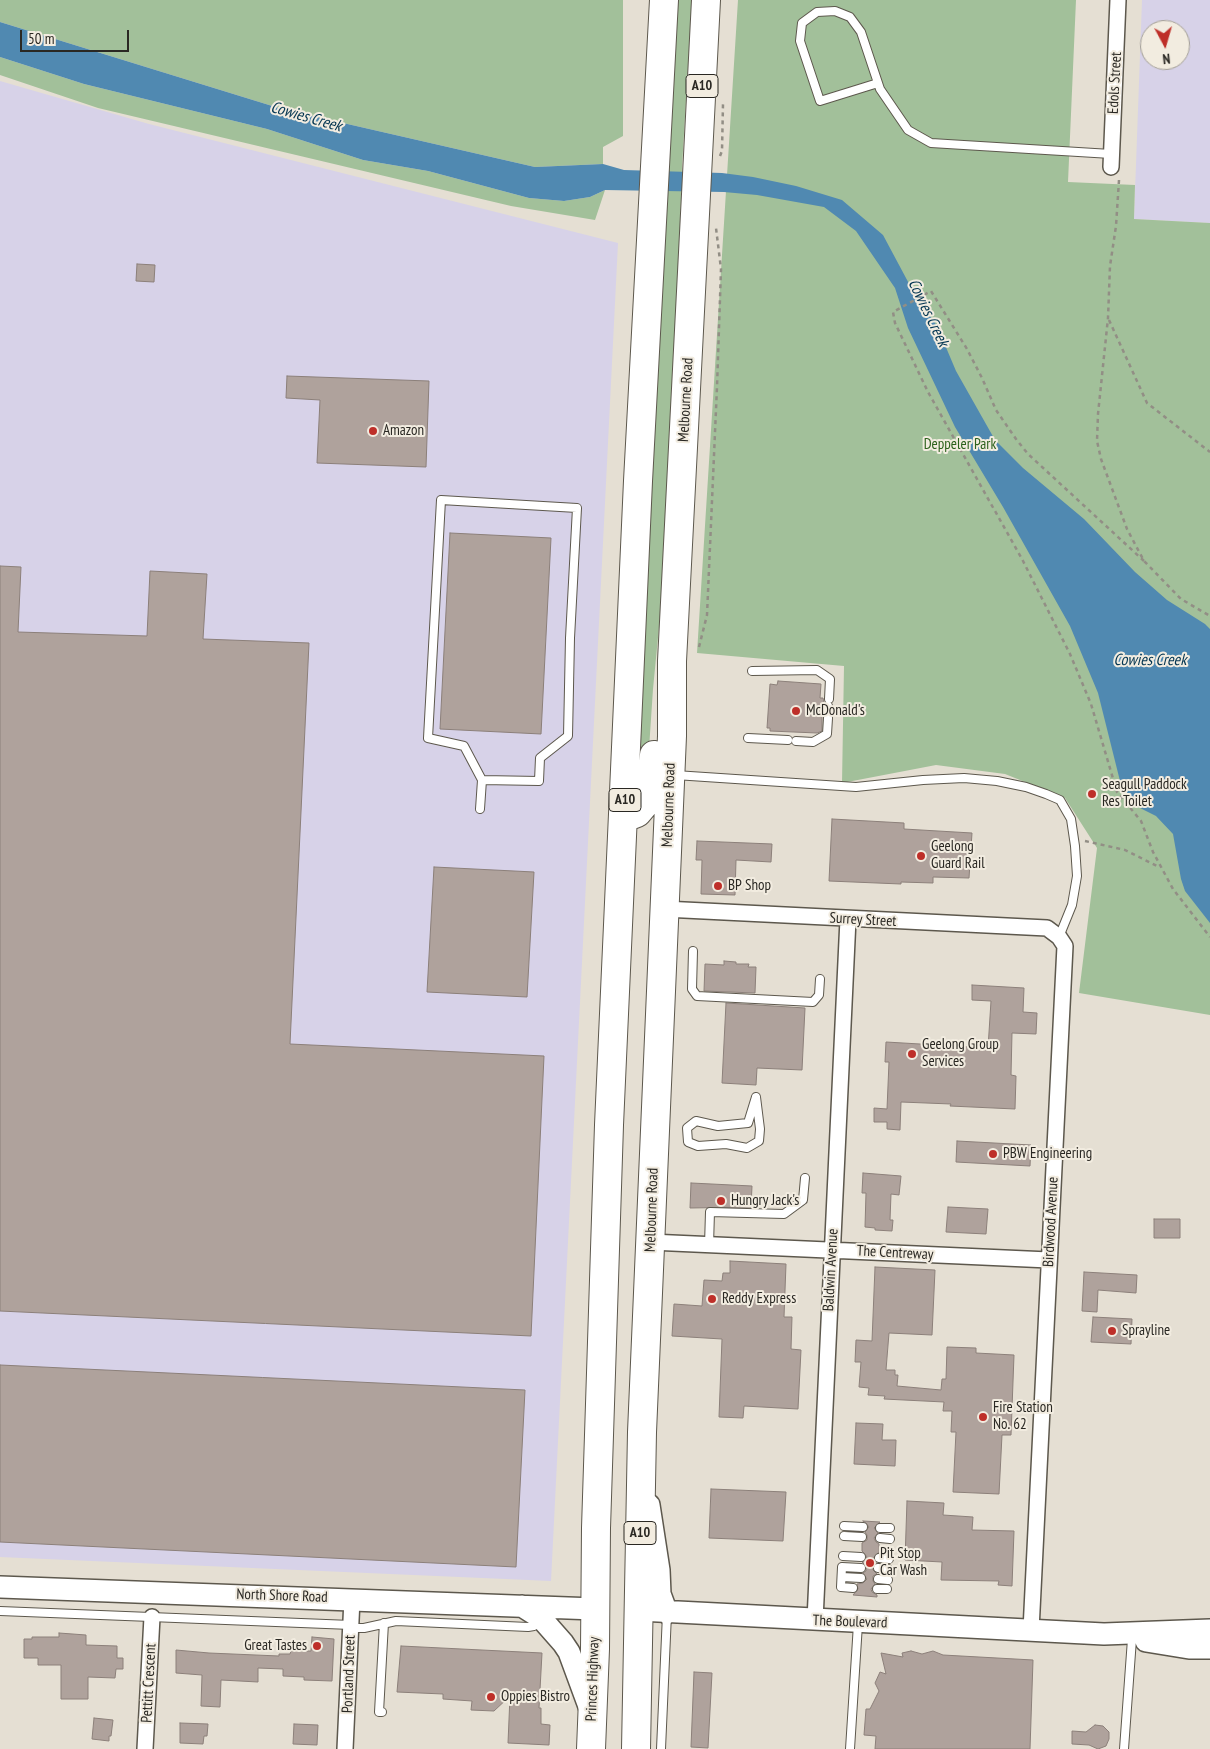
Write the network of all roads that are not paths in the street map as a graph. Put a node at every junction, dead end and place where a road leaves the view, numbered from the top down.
1 (664, 0) edge
2 (706, 0) edge
3 (1118, 0) edge
4 (878, 83) junction
5 (1114, 166) joint
6 (672, 661) junction
7 (752, 670) dead end
8 (748, 738) dead end
9 (670, 775) junction
10 (482, 780) junction
11 (480, 809) dead end
12 (624, 818) junction
13 (664, 909) junction
14 (848, 919) junction
15 (1059, 937) junction
16 (693, 951) dead end
17 (820, 980) dead end
18 (756, 1097) joint
19 (805, 1178) dead end
20 (650, 1242) junction
21 (709, 1245) junction
22 (832, 1250) junction
23 (1049, 1260) junction
24 (642, 1456) junction
25 (844, 1526) dead end
26 (863, 1527) dead end
27 (880, 1528) dead end
28 (890, 1528) dead end
29 (844, 1536) dead end
30 (862, 1537) dead end
31 (880, 1538) dead end
32 (890, 1539) dead end
33 (843, 1556) dead end
34 (862, 1557) dead end
35 (879, 1558) dead end
36 (889, 1559) dead end
37 (861, 1568) dead end
38 (878, 1568) dead end
39 (888, 1569) dead end
40 (842, 1577) junction
41 (861, 1578) dead end
42 (878, 1579) dead end
43 (888, 1580) dead end
44 (0, 1586) edge
45 (853, 1588) dead end
46 (877, 1589) dead end
47 (887, 1589) dead end
48 (352, 1598) junction
49 (522, 1606) junction
50 (563, 1608) junction
51 (595, 1609) junction
52 (639, 1610) junction
53 (0, 1611) edge
54 (668, 1613) junction
55 (152, 1617) junction
56 (815, 1620) junction
57 (544, 1621) junction
58 (858, 1622) junction
59 (384, 1623) junction
60 (351, 1627) junction
61 (1031, 1630) junction
62 (1210, 1630) edge
63 (1104, 1634) junction
64 (1132, 1639) junction
65 (1210, 1648) edge
66 (382, 1712) dead end
67 (592, 1716) junction
68 (145, 1749) edge
69 (346, 1749) edge
70 (591, 1749) edge
71 (636, 1749) edge
72 (661, 1749) edge
73 (850, 1749) edge
74 (1124, 1749) edge

1 - 12 highway, A10
2 - 6 highway, Melbourne Road / A10
3 - 5 street, Edols Street
4 - 4 lane
4 - 5 lane
6 - 9 highway, Melbourne Road / A10
6 - 12 highway
7 - 8 lane
9 - 13 highway, Melbourne Road / A10
9 - 15 lane
10 - 10 lane
10 - 11 lane
12 - 51 highway, A10
13 - 14 street, Surrey Street
13 - 20 highway, Melbourne Road / A10
14 - 15 street, Surrey Street
14 - 22 street, Baldwin Avenue
15 - 23 street, Birdwood Avenue
16 - 17 lane
18 - 18 lane
19 - 21 lane
20 - 21 street, The Centreway
20 - 24 highway, Melbourne Road / A10
21 - 22 street, The Centreway
22 - 23 street, The Centreway
22 - 56 street, Baldwin Avenue
23 - 61 street, Birdwood Avenue
24 - 52 highway, Melbourne Road / A10
24 - 54 main road
25 - 26 lane
27 - 28 lane
29 - 30 lane
31 - 32 lane
33 - 34 lane
35 - 36 lane
37 - 40 lane
38 - 39 lane
40 - 41 lane
40 - 45 lane
42 - 43 lane
44 - 48 main road, North Shore Road
46 - 47 lane
48 - 49 main road, North Shore Road
48 - 60 street, Portland Street
49 - 50 main road, North Shore Road
49 - 57 main road
50 - 51 main road, North Shore Road
50 - 57 lane, North Shore Road
51 - 52 highway, The Boulevard
51 - 67 highway, Princes Highway / A10
52 - 54 main road, The Boulevard
52 - 71 highway, A10
53 - 55 lane, North Shore Road
54 - 56 main road, The Boulevard
54 - 72 lane
55 - 60 lane, North Shore Road
55 - 68 street, Pettitt Crescent
56 - 58 main road, The Boulevard
57 - 59 lane, North Shore Road
57 - 67 main road
58 - 61 main road, The Boulevard
58 - 73 lane
59 - 60 lane, North Shore Road
59 - 66 lane
60 - 69 street, Portland Street
61 - 63 main road, The Boulevard
62 - 63 main road, The Boulevard
63 - 64 main road, The Boulevard
64 - 65 main road, The Boulevard
64 - 74 lane
67 - 70 highway, Princes Highway / A10

